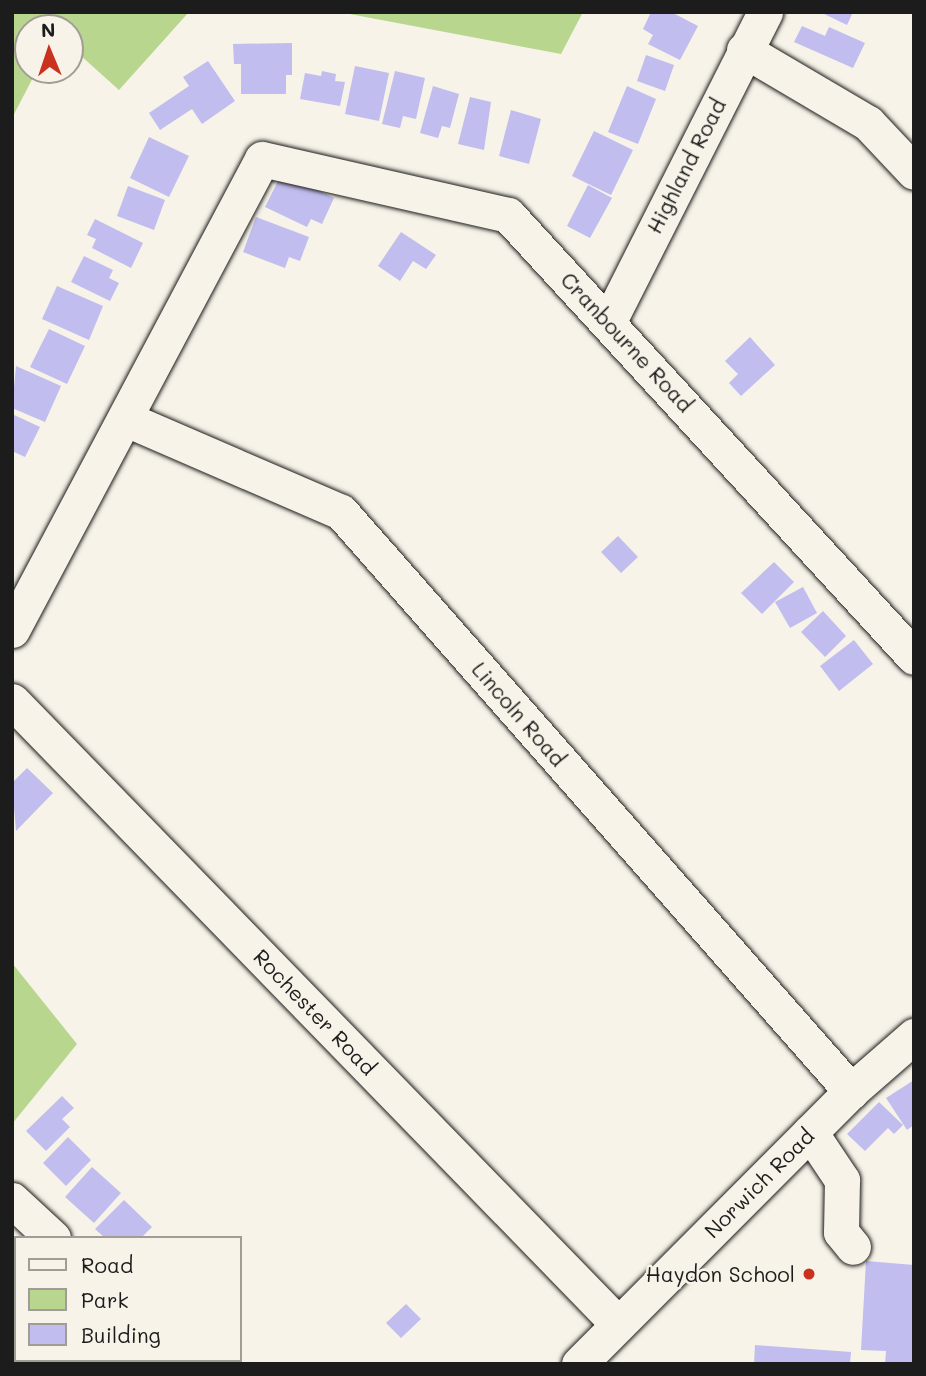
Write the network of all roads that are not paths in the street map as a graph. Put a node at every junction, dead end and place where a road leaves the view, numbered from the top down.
1 (765, 12) edge
2 (744, 50) junction
3 (914, 172) edge
4 (609, 321) junction
5 (126, 419) junction
6 (12, 630) edge
7 (914, 657) edge
8 (12, 701) edge
9 (914, 1036) edge
10 (851, 1091) junction
11 (810, 1132) junction
12 (12, 1200) edge
13 (51, 1236) edge
14 (853, 1247) dead end
15 (617, 1323) junction
16 (579, 1364) edge

1 - 2 street, Highland Road
2 - 3 street
2 - 4 street, Highland Road
4 - 5 street, Cranbourne Road
4 - 7 street, Cranbourne Road
5 - 6 street
5 - 10 street, Lincoln Road
8 - 15 street, Rochester Road
9 - 10 street, Norwich Road
10 - 11 street, Norwich Road
11 - 14 street
11 - 15 street, Norwich Road
12 - 13 street
15 - 16 street, Norwich Road

